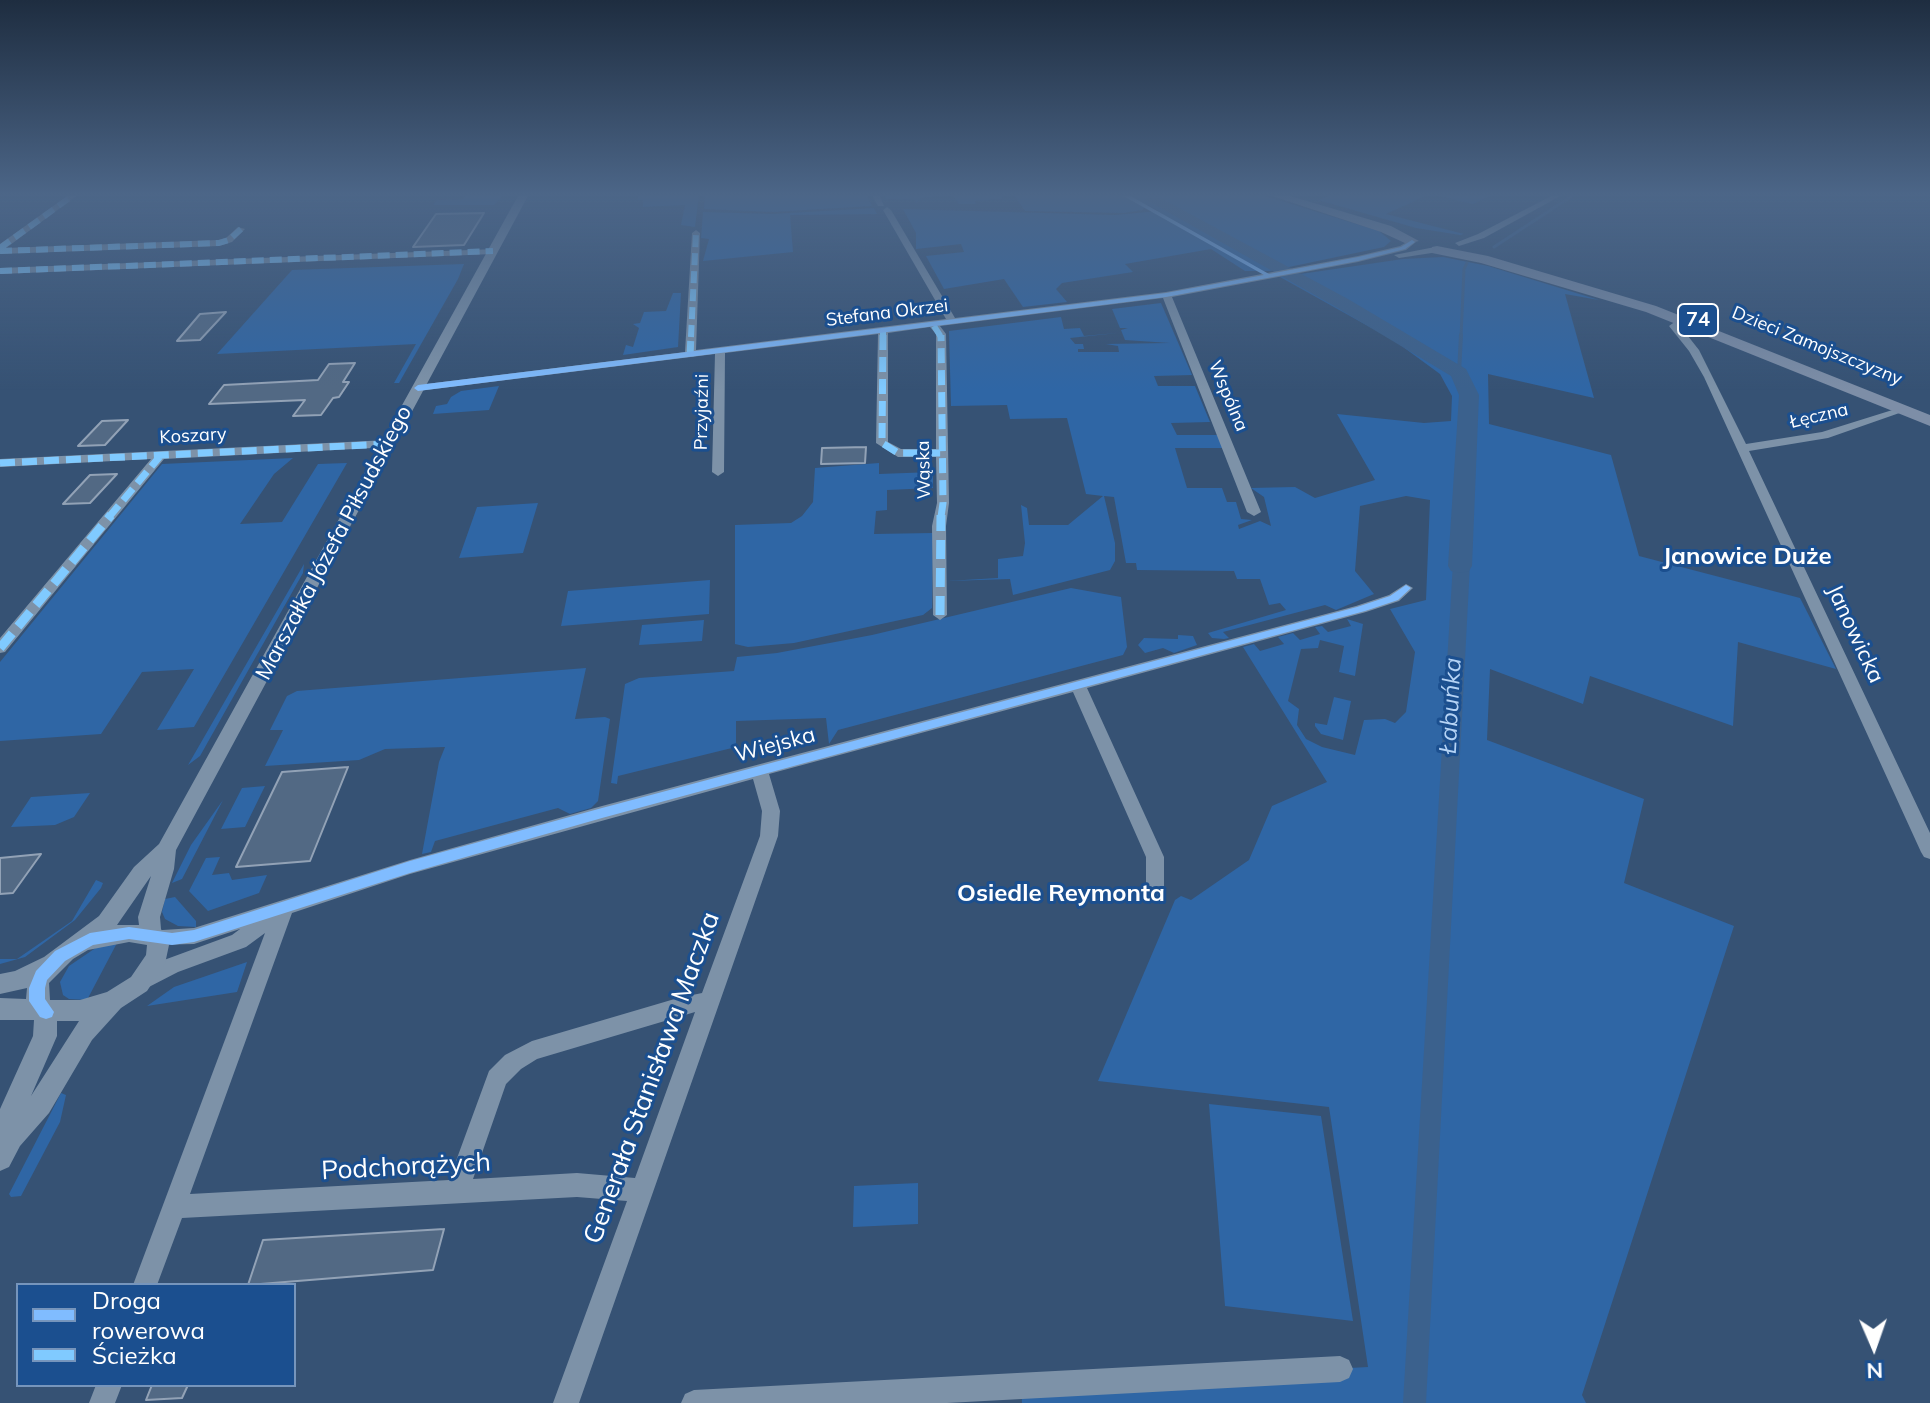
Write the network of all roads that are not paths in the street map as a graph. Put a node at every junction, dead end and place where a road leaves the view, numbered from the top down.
1 (368, 259) edge
2 (488, 259) edge
3 (695, 259) edge
4 (915, 259) edge
5 (1355, 259) edge
6 (1480, 259) edge
7 (1510, 259) edge
8 (293, 263) junction
9 (0, 271) edge
10 (0, 278) edge
11 (1166, 295) junction
12 (1683, 318) junction
13 (953, 323) junction
14 (934, 326) junction
15 (883, 332) junction
16 (720, 352) junction
17 (690, 356) junction
18 (418, 388) junction
19 (1902, 410) junction
20 (1930, 413) edge
21 (1930, 421) edge
22 (388, 444) junction
23 (1743, 448) junction
24 (943, 453) junction
25 (161, 455) junction
26 (0, 463) edge
27 (718, 472) dead end
28 (1254, 512) dead end
29 (1406, 588) dead end
30 (940, 615) dead end
31 (0, 648) edge
32 (1078, 685) junction
33 (759, 770) junction
34 (166, 850) junction
35 (1930, 852) edge
36 (1155, 892) dead end
37 (284, 908) junction
38 (154, 937) junction
39 (82, 942) junction
40 (51, 964) junction
41 (0, 984) edge
42 (135, 988) junction
43 (710, 1004) junction
44 (0, 1009) edge
45 (46, 1012) junction
46 (6, 1148) edge
47 (643, 1190) junction
48 (456, 1193) junction
49 (173, 1207) junction
50 (146, 1283) edge
51 (1340, 1369) dead end
52 (566, 1403) edge
53 (694, 1403) edge

1 - 8 street
2 - 18 street, Marszałka Józefa Piłsudskiego
3 - 17 street
4 - 13 street
5 - 11 street, Stefana Okrzei
6 - 12 main road, Dzieci Zamojszczyzny / 74
7 - 12 main road, Dzieci Zamojszczyzny / 74
8 - 9 street
8 - 10 street
11 - 13 street, Stefana Okrzei
11 - 28 street, Wspólna
12 - 19 main road, Dzieci Zamojszczyzny / 74
12 - 20 main road, Dzieci Zamojszczyzny / 74
12 - 23 street, Janowicka
13 - 14 street, Stefana Okrzei
14 - 15 street, Stefana Okrzei
14 - 24 street, Wąska
15 - 16 street, Stefana Okrzei
15 - 24 street
16 - 17 street, Stefana Okrzei
16 - 27 street, Przyjaźni
17 - 18 street, Stefana Okrzei
18 - 22 street, Marszałka Józefa Piłsudskiego
19 - 21 main road, Dzieci Zamojszczyzny / 74
19 - 23 street, Łęczna
22 - 25 street, Koszary
22 - 34 street, Marszałka Józefa Piłsudskiego
23 - 35 street, Janowicka
24 - 30 street, Wąska
25 - 26 street, Koszary
25 - 31 street
29 - 32 street, Wiejska
32 - 33 street, Wiejska
32 - 36 street
33 - 37 street, Wiejska
33 - 43 street, Generała Stanisława Maczka
34 - 38 street, Marszałka Józefa Piłsudskiego
34 - 39 street, Marszałka Józefa Piłsudskiego
37 - 38 street, Wiejska
37 - 42 street, Wiejska
37 - 49 street
38 - 39 street
38 - 42 street, Marszałka Józefa Piłsudskiego
39 - 40 street, Marszałka Józefa Piłsudskiego
40 - 41 street, Marszałka Józefa Piłsudskiego
40 - 45 street
42 - 45 street
42 - 46 street
43 - 47 street, Generała Stanisława Maczka
43 - 48 street
44 - 45 street
45 - 46 street
47 - 48 street, Podchorążych
47 - 52 street, Generała Stanisława Maczka
48 - 49 street, Podchorążych
49 - 50 street
51 - 53 street

